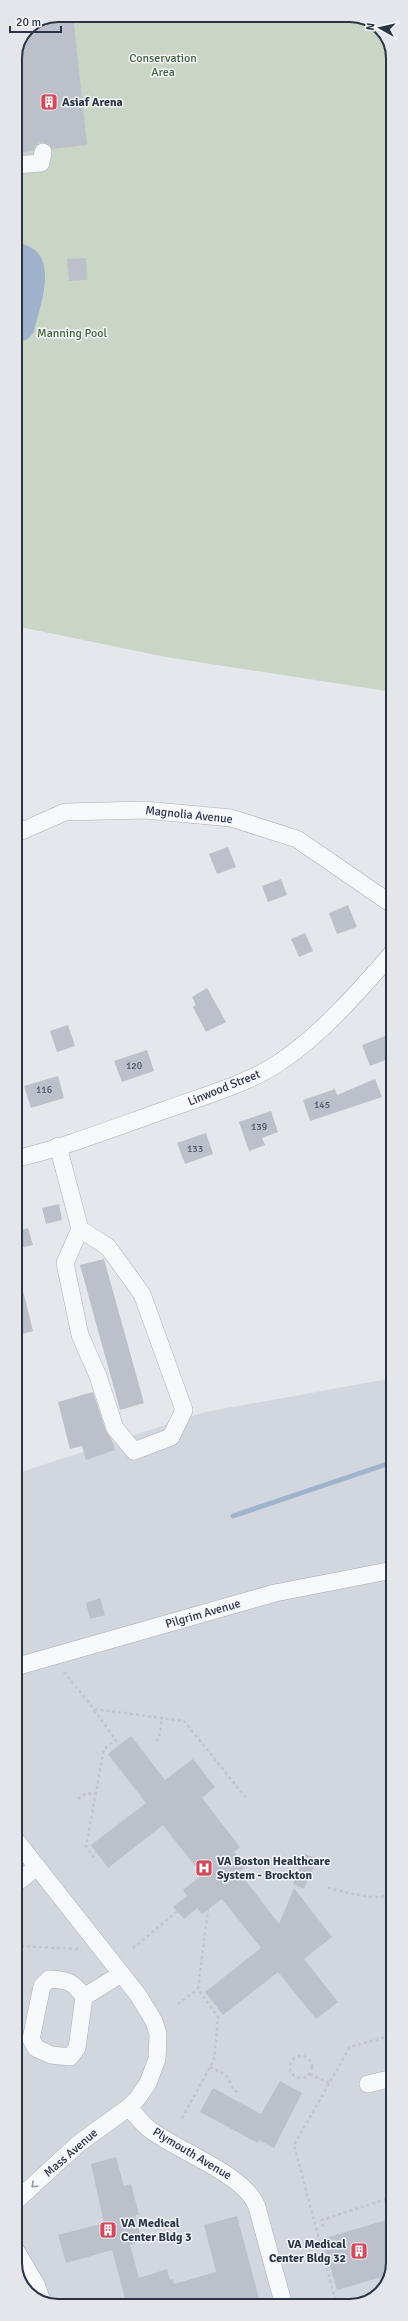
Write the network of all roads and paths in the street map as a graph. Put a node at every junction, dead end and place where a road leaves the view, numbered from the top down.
1 (43, 152) dead end
2 (22, 164) edge
3 (22, 831) edge
4 (386, 900) edge
5 (386, 960) edge
6 (58, 1146) junction
7 (22, 1157) edge
8 (80, 1229) junction
9 (386, 1571) edge
10 (22, 1665) edge
11 (64, 1672) dead end
12 (94, 1709) junction
13 (162, 1718) junction
14 (156, 1741) dead end
15 (96, 1793) junction
16 (246, 1798) dead end
17 (78, 1799) dead end
18 (22, 1848) edge
19 (96, 1861) dead end
20 (37, 1867) junction
21 (22, 1879) edge
22 (328, 1888) dead end
23 (386, 1897) edge
24 (180, 1909) dead end
25 (208, 1909) dead end
26 (22, 1946) edge
27 (133, 1948) dead end
28 (85, 1949) dead end
29 (121, 1974) junction
30 (198, 1989) junction
31 (84, 1997) junction
32 (178, 2004) dead end
33 (386, 2037) edge
34 (210, 2067) junction
35 (310, 2074) junction
36 (386, 2080) edge
37 (329, 2083) junction
38 (368, 2084) dead end
39 (240, 2094) dead end
40 (129, 2107) junction
41 (182, 2118) dead end
42 (22, 2196) edge
43 (386, 2200) edge
44 (323, 2227) dead end
45 (22, 2261) edge
46 (40, 2294) edge
47 (282, 2299) edge
48 (335, 2299) edge

1 - 2 street
3 - 4 street, Magnolia Avenue
5 - 6 street, Linwood Street
6 - 7 street, Linwood Street
6 - 8 street
8 - 8 street
9 - 10 street, Pilgrim Avenue
11 - 12 path
12 - 13 path
12 - 15 path
13 - 14 path
13 - 16 path
15 - 17 path
15 - 19 path
18 - 20 street
20 - 21 street
20 - 29 street
22 - 23 path
24 - 27 path
25 - 30 path
26 - 28 path
29 - 31 street
29 - 40 street
30 - 32 path
30 - 34 path
31 - 31 street
33 - 37 path
34 - 39 path
34 - 41 path
35 - 35 path
35 - 37 path
36 - 38 street
37 - 48 path
40 -> 42 street, Mass Avenue
40 - 47 street, Plymouth Avenue
43 - 44 path
45 - 46 street

